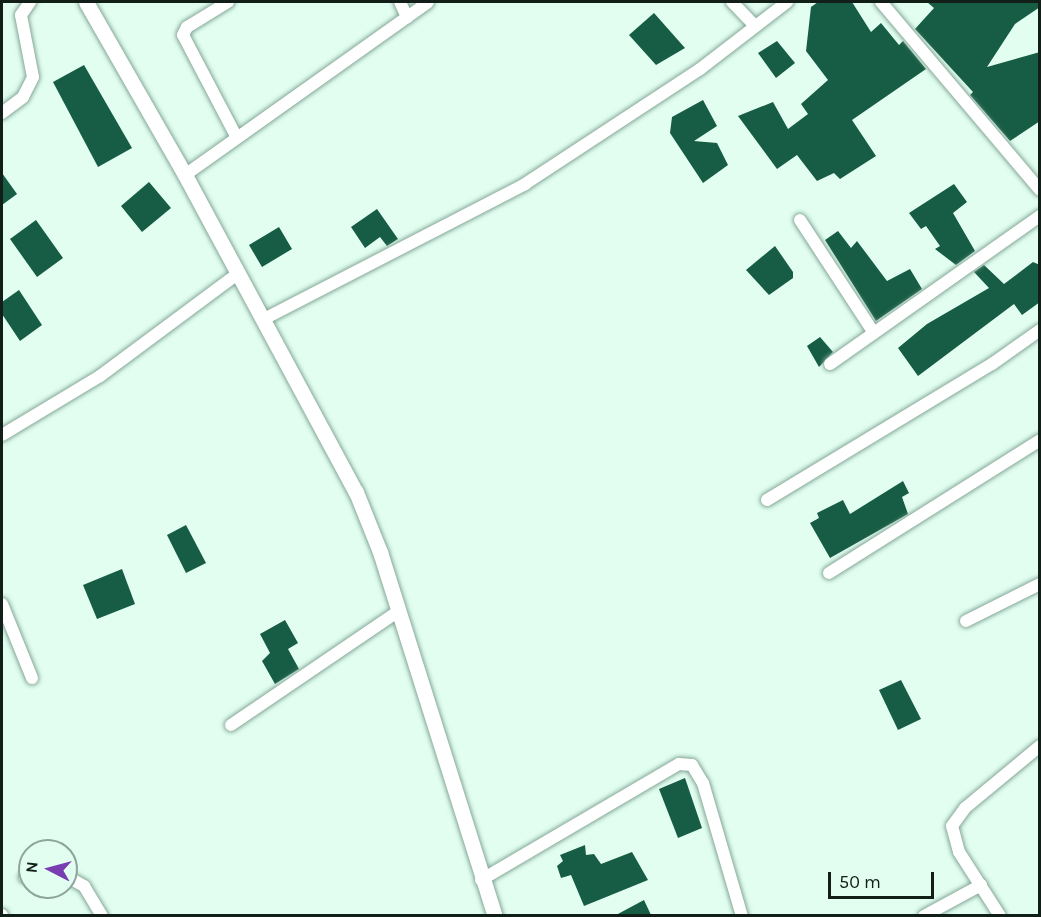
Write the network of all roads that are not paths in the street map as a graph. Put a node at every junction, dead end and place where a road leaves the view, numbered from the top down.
1 (30, 2) edge
2 (86, 2) edge
3 (228, 2) edge
4 (400, 2) edge
5 (428, 2) edge
6 (732, 2) edge
7 (787, 2) edge
8 (881, 2) edge
9 (407, 17) junction
10 (755, 26) junction
11 (2, 113) edge
12 (237, 138) junction
13 (186, 174) junction
14 (1040, 190) edge
15 (1040, 216) edge
16 (800, 220) dead end
17 (236, 275) junction
18 (264, 319) junction
19 (1040, 330) edge
20 (874, 333) junction
21 (830, 364) dead end
22 (2, 435) edge
23 (1040, 440) edge
24 (767, 500) dead end
25 (829, 573) dead end
26 (1040, 584) edge
27 (2, 604) edge
28 (399, 611) junction
29 (966, 621) dead end
30 (32, 678) dead end
31 (231, 725) dead end
32 (1040, 746) edge
33 (481, 880) junction
34 (78, 881) edge
35 (981, 885) junction
36 (102, 915) edge
37 (495, 915) edge
38 (742, 915) edge
39 (924, 915) edge
40 (1000, 915) edge

1 - 11 street
2 - 13 street
3 - 12 street
4 - 9 street
5 - 9 street
6 - 10 street
7 - 10 street
8 - 14 street
9 - 12 street
10 - 18 street
12 - 13 street
13 - 17 street
15 - 20 street
16 - 20 street
17 - 18 street
17 - 22 street
18 - 28 street
19 - 24 street
20 - 21 street
23 - 25 street
26 - 29 street
27 - 30 street
28 - 31 street
28 - 33 street
32 - 35 street
33 - 37 street
33 - 38 street
34 - 36 street
35 - 39 street
35 - 40 street

